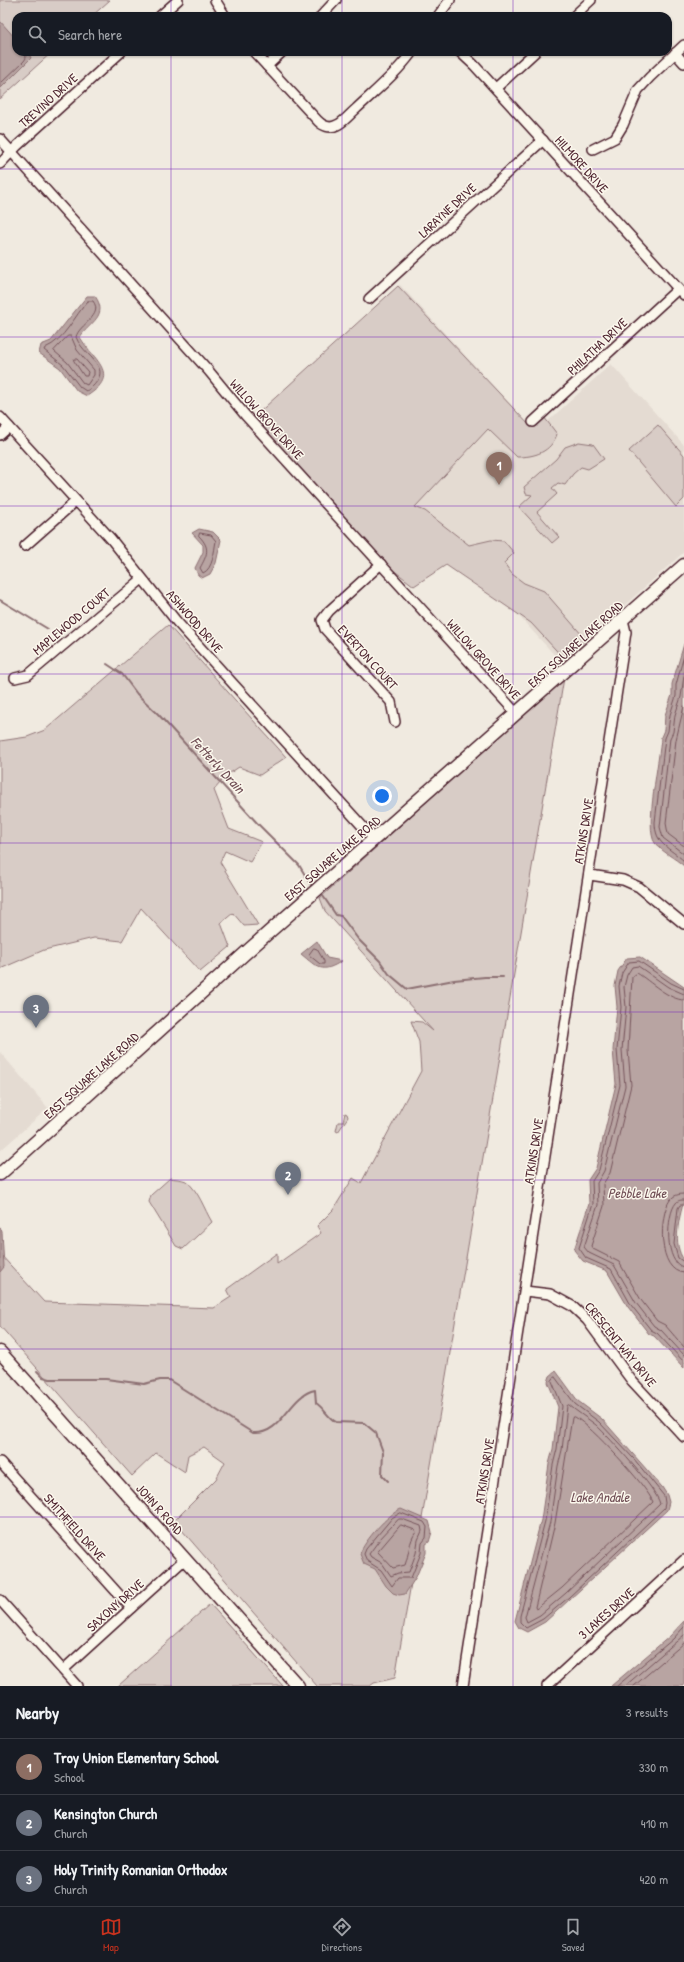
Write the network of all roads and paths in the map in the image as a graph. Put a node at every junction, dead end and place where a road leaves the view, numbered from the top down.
1 (178, 0) edge
2 (215, 0) edge
3 (336, 0) edge
4 (450, 0) edge
5 (591, 0) edge
6 (164, 12) edge
7 (222, 12) edge
8 (325, 12) edge
9 (441, 12) edge
10 (578, 12) edge
11 (684, 45) edge
12 (675, 53) junction
13 (117, 56) edge
14 (258, 56) edge
15 (278, 56) edge
16 (409, 56) edge
17 (464, 56) edge
18 (531, 56) edge
19 (684, 63) edge
20 (267, 66) junction
21 (496, 88) junction
22 (0, 139) edge
23 (543, 140) junction
24 (593, 149) dead end
25 (12, 152) junction
26 (0, 164) edge
27 (681, 292) edge
28 (370, 299) dead end
29 (0, 417) edge
30 (533, 422) dead end
31 (9, 427) junction
32 (0, 435) edge
33 (76, 501) junction
34 (25, 546) dead end
35 (381, 564) junction
36 (684, 565) edge
37 (142, 579) junction
38 (623, 620) junction
39 (15, 678) dead end
40 (517, 714) junction
41 (395, 722) dead end
42 (374, 839) junction
43 (590, 875) junction
44 (684, 924) edge
45 (0, 1174) edge
46 (525, 1291) junction
47 (0, 1352) edge
48 (684, 1437) edge
49 (0, 1462) edge
50 (185, 1559) junction
51 (684, 1560) edge
52 (0, 1600) edge
53 (131, 1608) junction
54 (63, 1670) junction
55 (77, 1686) edge
56 (298, 1686) edge
57 (463, 1686) edge
58 (547, 1686) edge

1 - 6 street
2 - 7 street
3 - 8 street
4 - 9 street
5 - 10 street
11 - 12 street
12 - 19 street
12 - 24 street
13 - 25 street, TREVINO DRIVE
14 - 20 street
15 - 20 street
16 - 20 street
17 - 21 street, HILMORE DRIVE
18 - 21 street
21 - 23 street, HILMORE DRIVE
22 - 25 street, WILLOW GROVE DRIVE
23 - 27 street, HILMORE DRIVE
23 - 28 street, LARAYNE DRIVE
25 - 26 street, TREVINO DRIVE
25 - 35 street, WILLOW GROVE DRIVE
27 - 30 street, PHILATHA DRIVE
29 - 31 street, ASHWOOD DRIVE
31 - 32 street
31 - 33 street, ASHWOOD DRIVE
33 - 34 street
33 - 37 street, ASHWOOD DRIVE
35 - 40 street, WILLOW GROVE DRIVE
35 - 41 street, EVERTON COURT
36 - 38 main road, EAST SQUARE LAKE ROAD
37 - 39 street, MAPLEWOOD COURT
37 - 42 street, ASHWOOD DRIVE
38 - 40 main road, EAST SQUARE LAKE ROAD
38 - 43 street, ATKINS DRIVE
40 - 42 main road, EAST SQUARE LAKE ROAD
42 - 45 main road, EAST SQUARE LAKE ROAD
43 - 44 street
43 - 46 street, ATKINS DRIVE
46 - 48 street, CRESCENT WAY DRIVE
46 - 57 street, ATKINS DRIVE
47 - 50 main road, JOHN R ROAD
49 - 53 street, SMITHFIELD DRIVE
50 - 53 street, SAXONY DRIVE
50 - 56 main road, JOHN R ROAD
51 - 58 street, 3 LAKES DRIVE
52 - 54 street
53 - 54 street, SAXONY DRIVE
54 - 55 street

